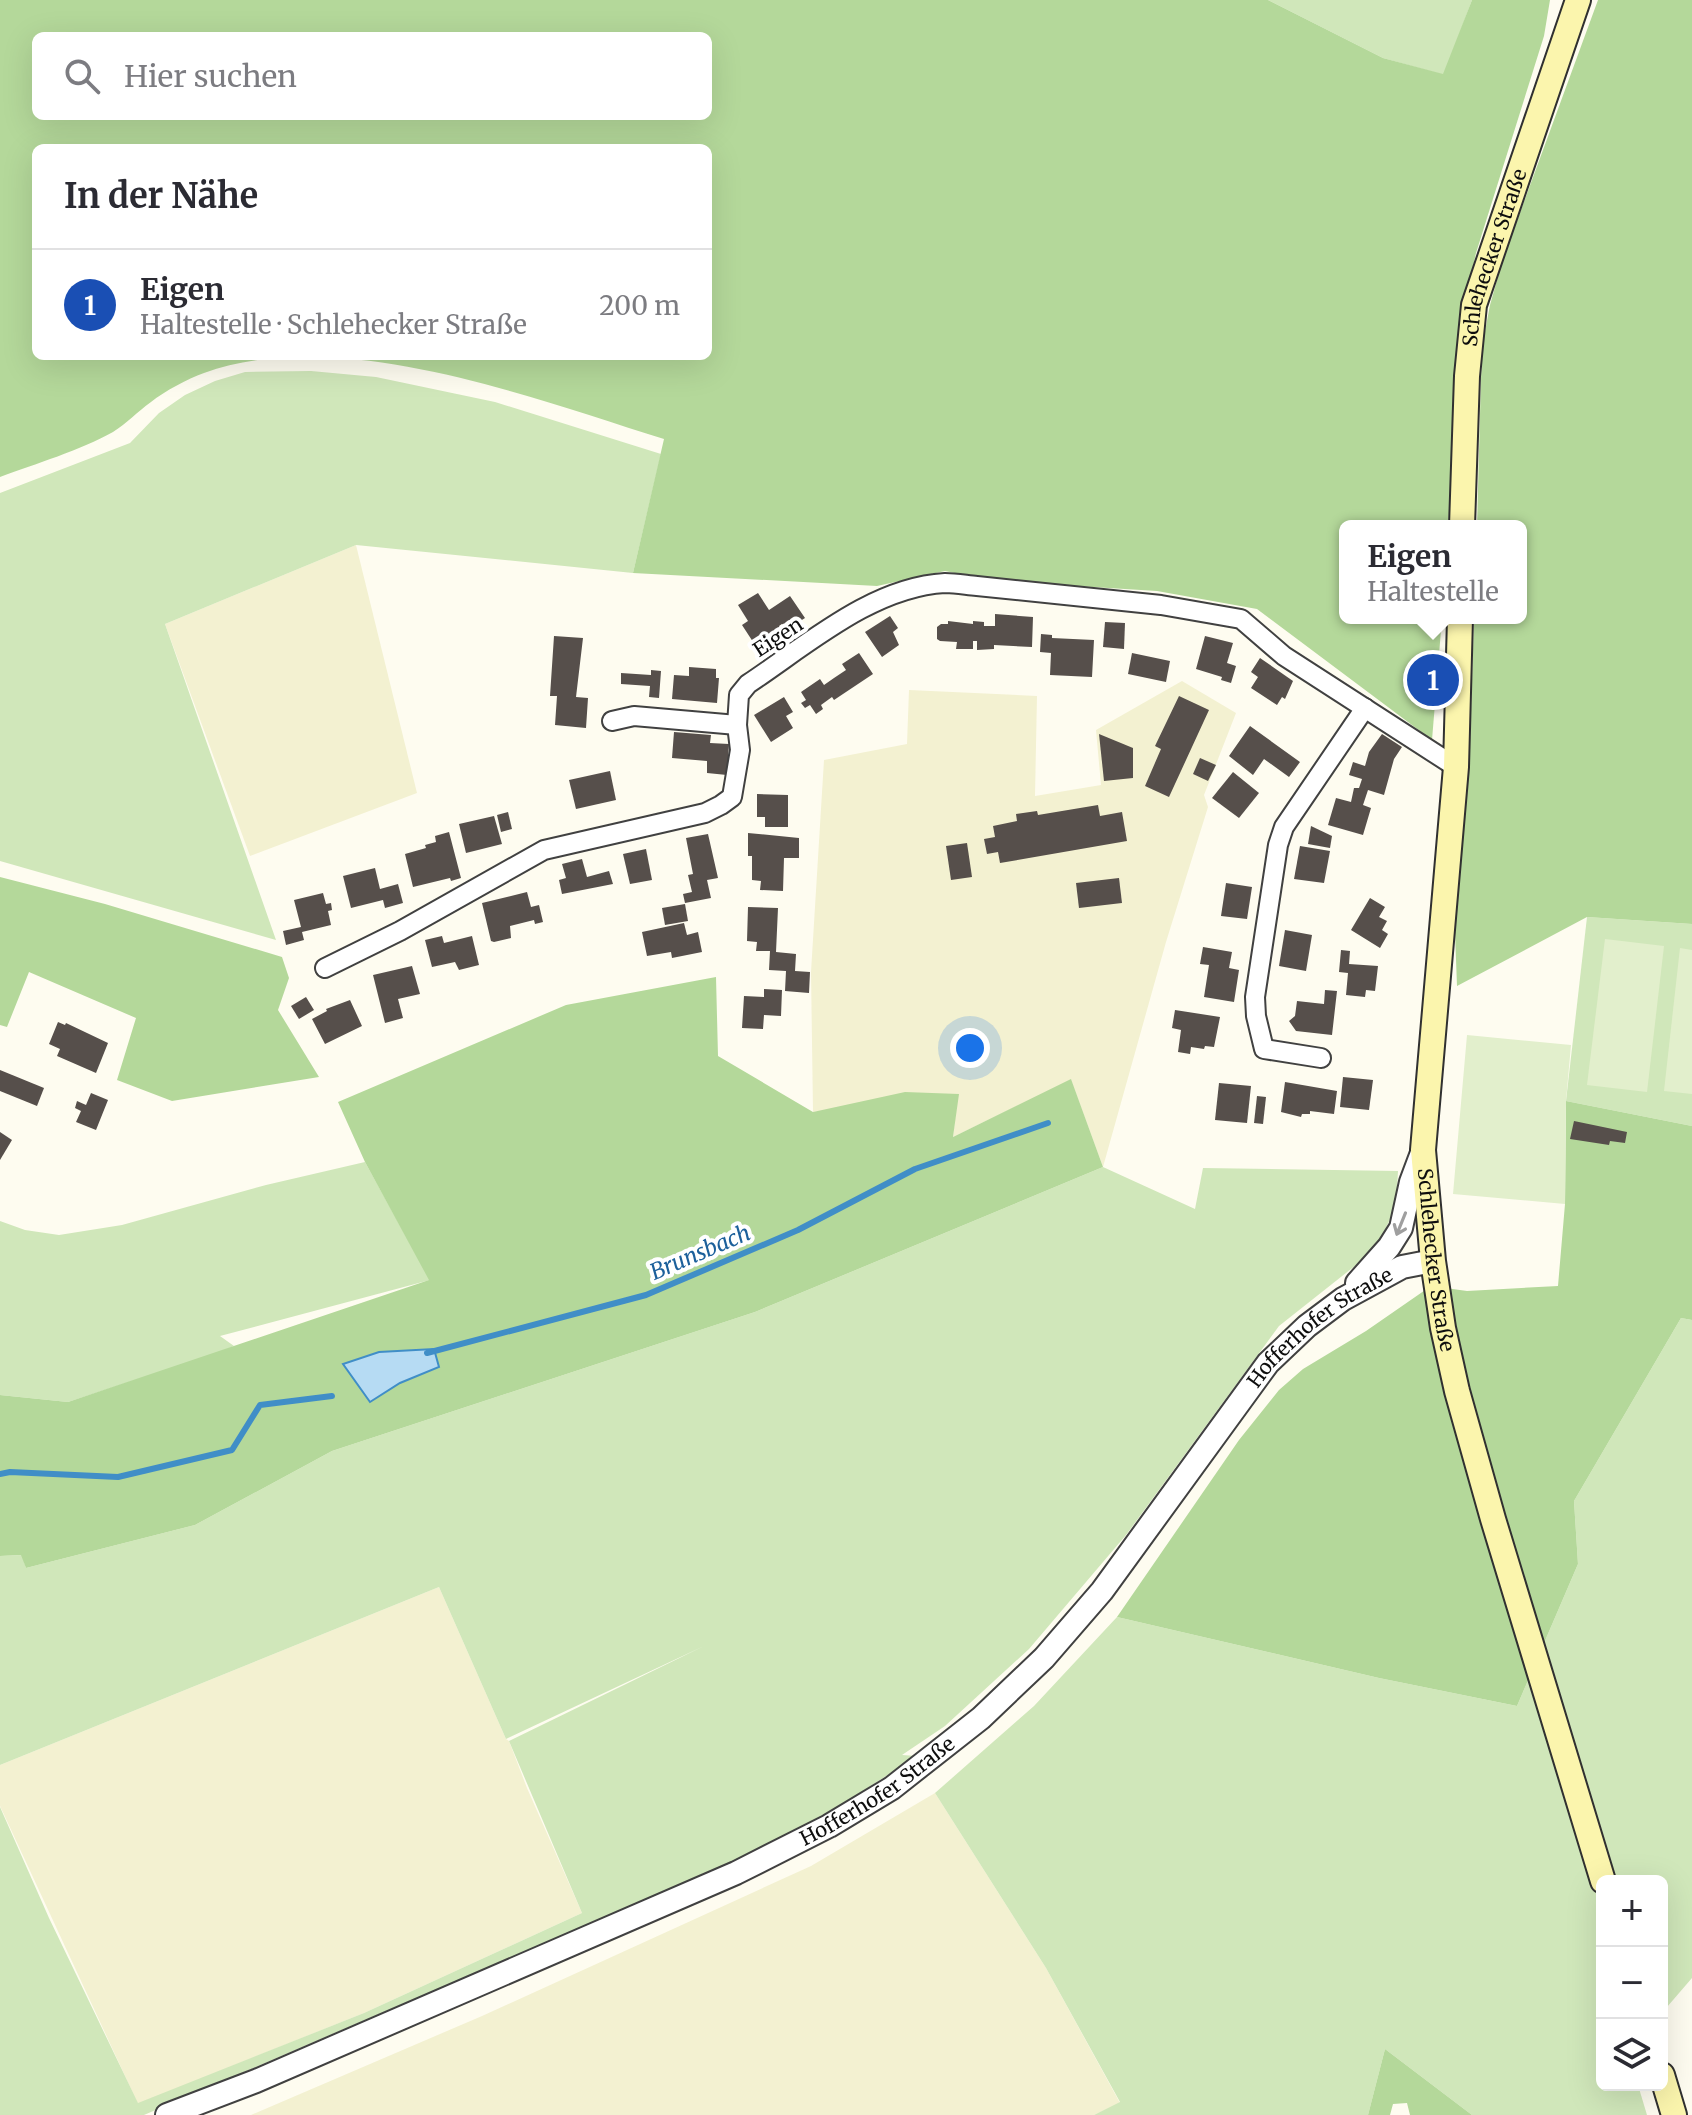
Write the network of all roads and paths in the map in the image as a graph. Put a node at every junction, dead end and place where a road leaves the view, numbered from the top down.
1 (1578, 0) edge
2 (1462, 520) edge
3 (1460, 624) edge
4 (1365, 708) junction
5 (612, 721) dead end
6 (737, 725) junction
7 (1456, 767) junction
8 (325, 968) dead end
9 (1321, 1058) dead end
10 (1423, 1150) junction
11 (1433, 1261) junction
12 (1343, 1299) junction
13 (1601, 1875) edge
14 (1667, 2091) edge
15 (167, 2115) edge
16 (1674, 2115) edge

1 - 2 main road, Schlehecker Straße
3 - 7 main road, Schlehecker Straße
4 - 6 street, Eigen
4 - 7 street, Eigen
4 - 9 street
5 - 6 street
6 - 8 street, Eigen
7 - 10 main road, Schlehecker Straße
10 - 11 main road, Schlehecker Straße
10 -> 12 street
11 - 12 street, Hofferhofer Straße
11 - 13 main road, Schlehecker Straße
12 - 15 street, Hofferhofer Straße
14 - 16 main road

